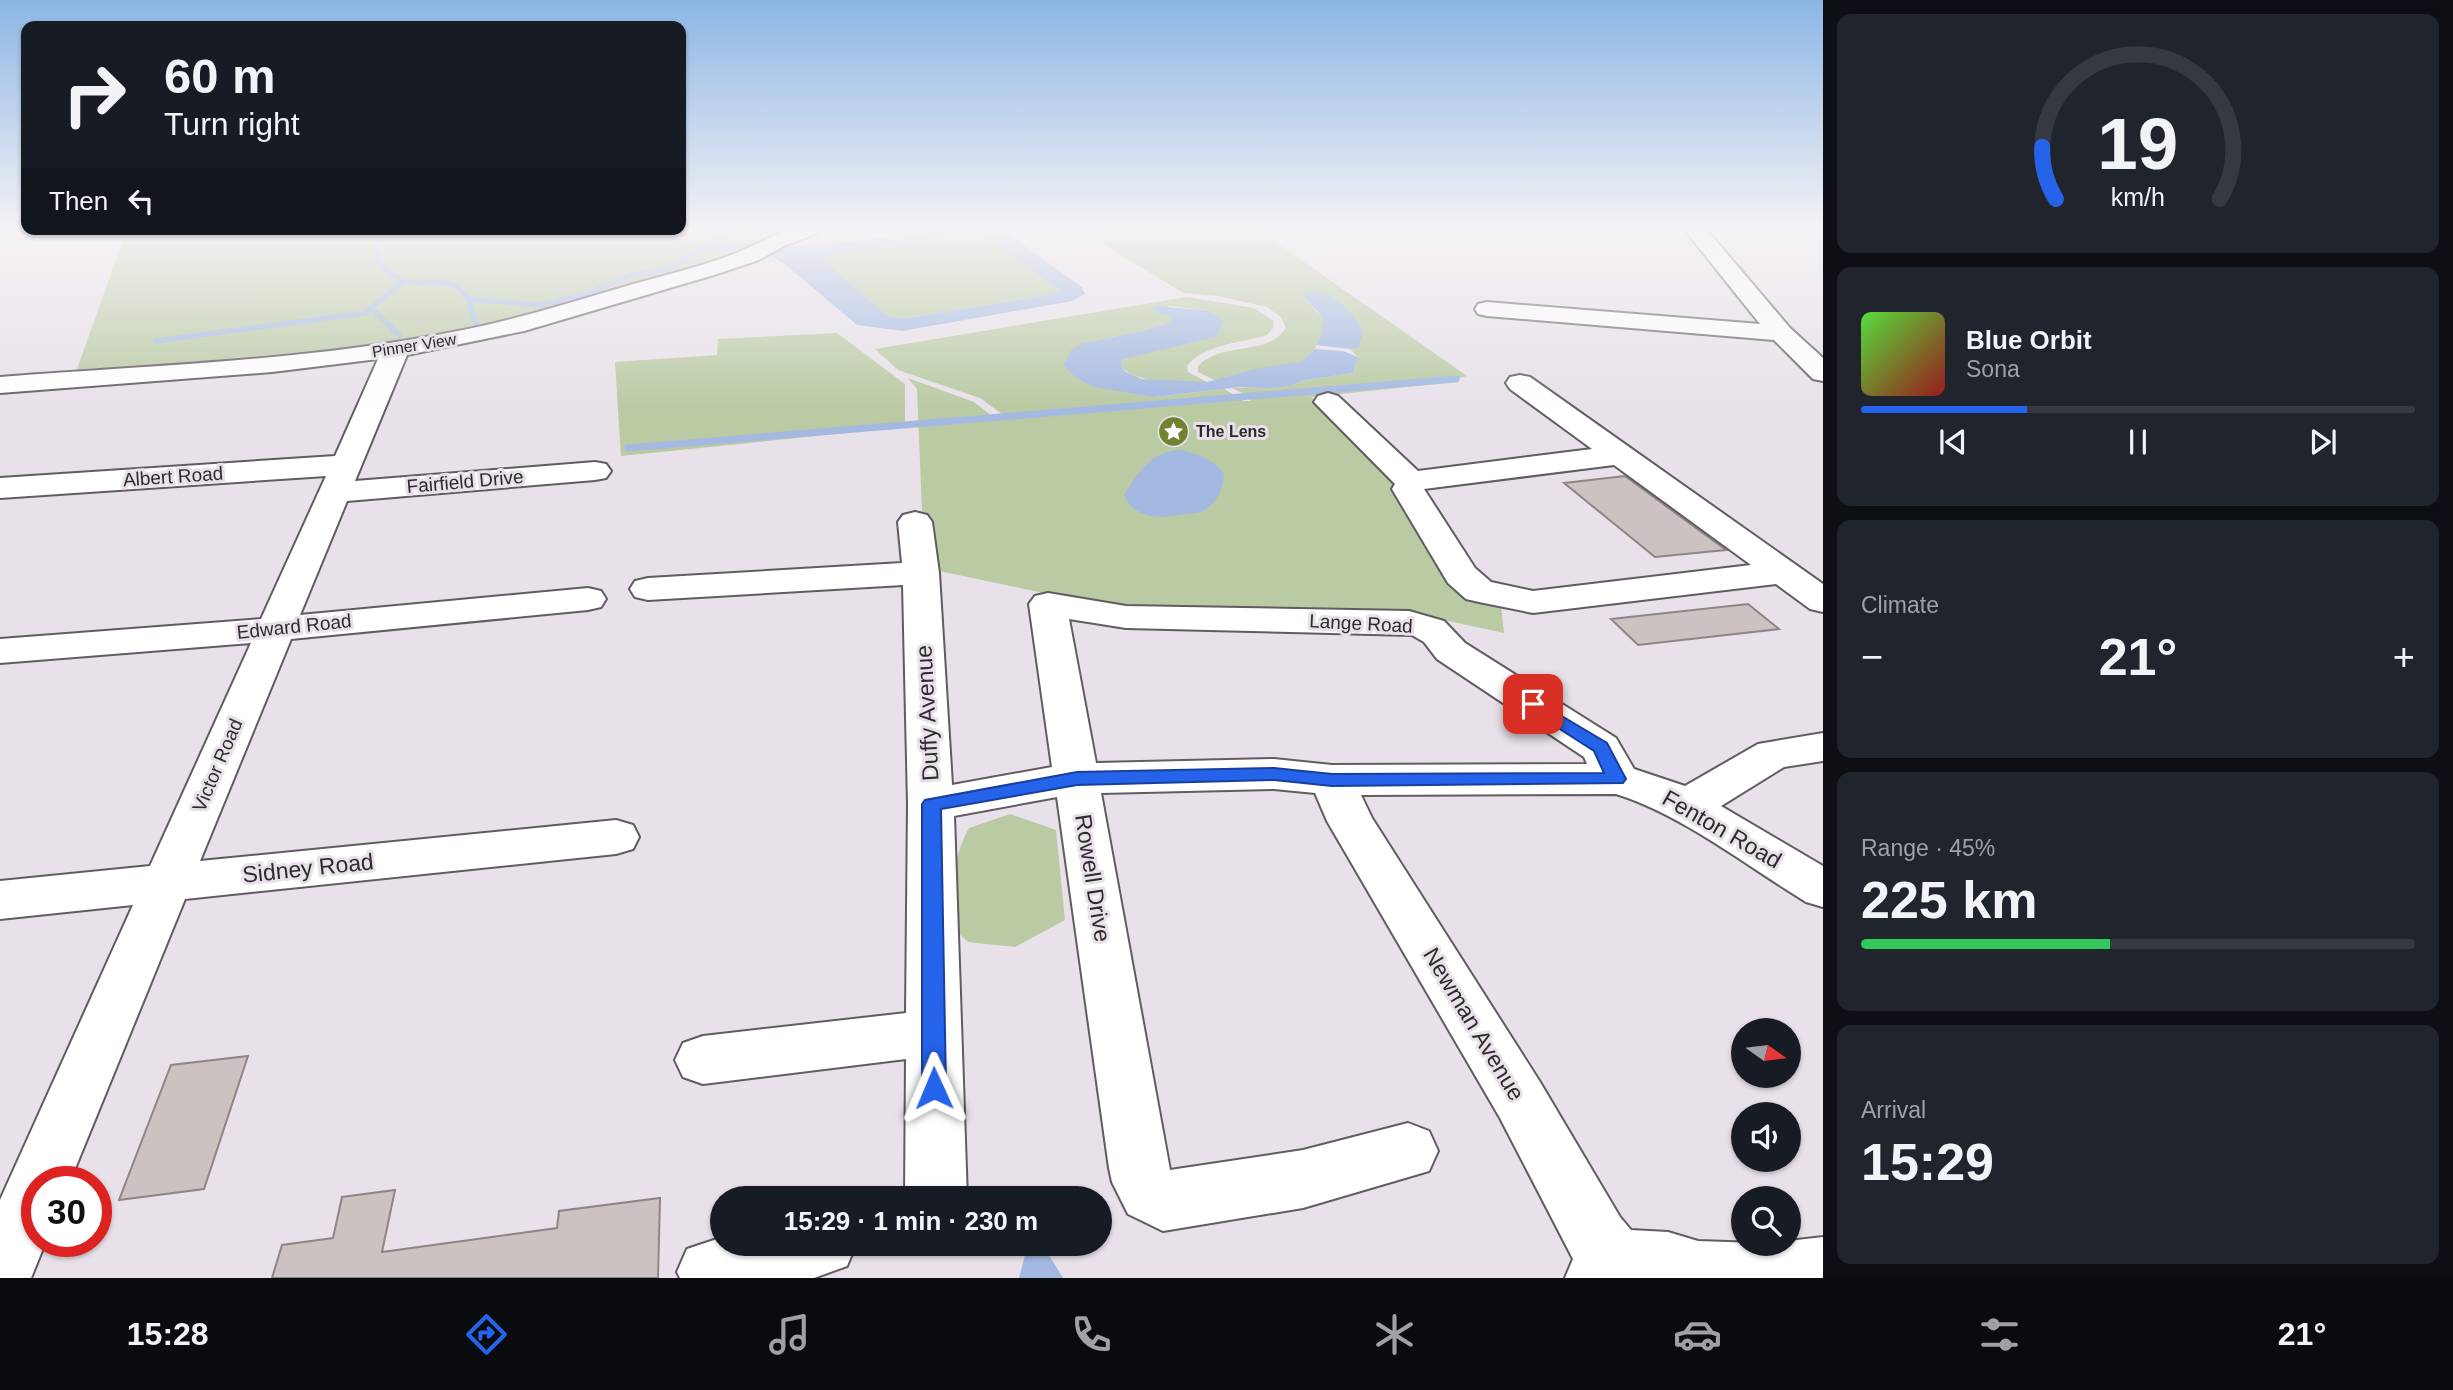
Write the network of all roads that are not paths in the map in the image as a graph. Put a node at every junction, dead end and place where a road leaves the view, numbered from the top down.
1 (646, 289) edge
2 (1744, 289) edge
3 (1487, 309) dead end
4 (1781, 333) junction
5 (396, 349) junction
6 (1823, 373) edge
7 (1520, 383) dead end
8 (0, 385) edge
9 (1328, 402) dead end
10 (1620, 455) junction
11 (595, 471) dead end
12 (340, 479) junction
13 (1414, 481) junction
14 (0, 488) edge
15 (915, 522) dead end
16 (1783, 572) junction
17 (921, 573) junction
18 (648, 589) dead end
19 (588, 599) dead end
20 (1823, 601) edge
21 (1048, 604) joint
22 (276, 627) junction
23 (0, 651) edge
24 (1823, 747) edge
25 (1077, 778) junction
26 (1617, 779) junction
27 (1332, 780) junction
28 (931, 804) junction
29 (1686, 806) junction
30 (616, 837) dead end
31 (167, 882) junction
32 (1823, 889) edge
33 (0, 900) edge
34 (933, 1033) junction
35 (703, 1060) dead end
36 (1408, 1152) dead end
37 (45, 1166) edge
38 (936, 1186) edge
39 (21, 1224) edge
40 (775, 1256) edge
41 (1823, 1269) edge
42 (710, 1272) dead end
43 (1609, 1272) edge
44 (0, 1273) edge
45 (1702, 1276) edge

1 - 5 street, Pinner View
2 - 4 street
3 - 4 street
4 - 6 street
5 - 8 street, Pinner View
5 - 12 street, Victor Road
7 - 10 street
9 - 13 street
10 - 13 street
10 - 16 street
11 - 12 street, Fairfield Drive
12 - 14 street, Albert Road
12 - 22 street, Victor Road
13 - 16 street
15 - 17 street, Duffy Avenue
16 - 20 street
17 - 18 street
17 - 28 street, Duffy Avenue
19 - 22 street, Edward Road
21 - 25 street, Rowell Drive
21 - 26 street, Lange Road
22 - 23 street, Edward Road
22 - 31 street, Victor Road
24 - 29 street
25 - 27 street, Fenton Road
25 - 28 street, Fenton Road
25 - 36 street, Rowell Drive
26 - 27 street, Fenton Road
26 - 29 street, Fenton Road
27 - 43 street, Newman Avenue
28 - 34 street, Duffy Avenue
29 - 32 street, Fenton Road
30 - 31 street, Sidney Road
31 - 33 street, Sidney Road
31 - 37 street, Victor Road
34 - 35 street
34 - 38 street, Duffy Avenue
39 - 44 street
40 - 42 street
41 - 45 street
43 - 45 street

